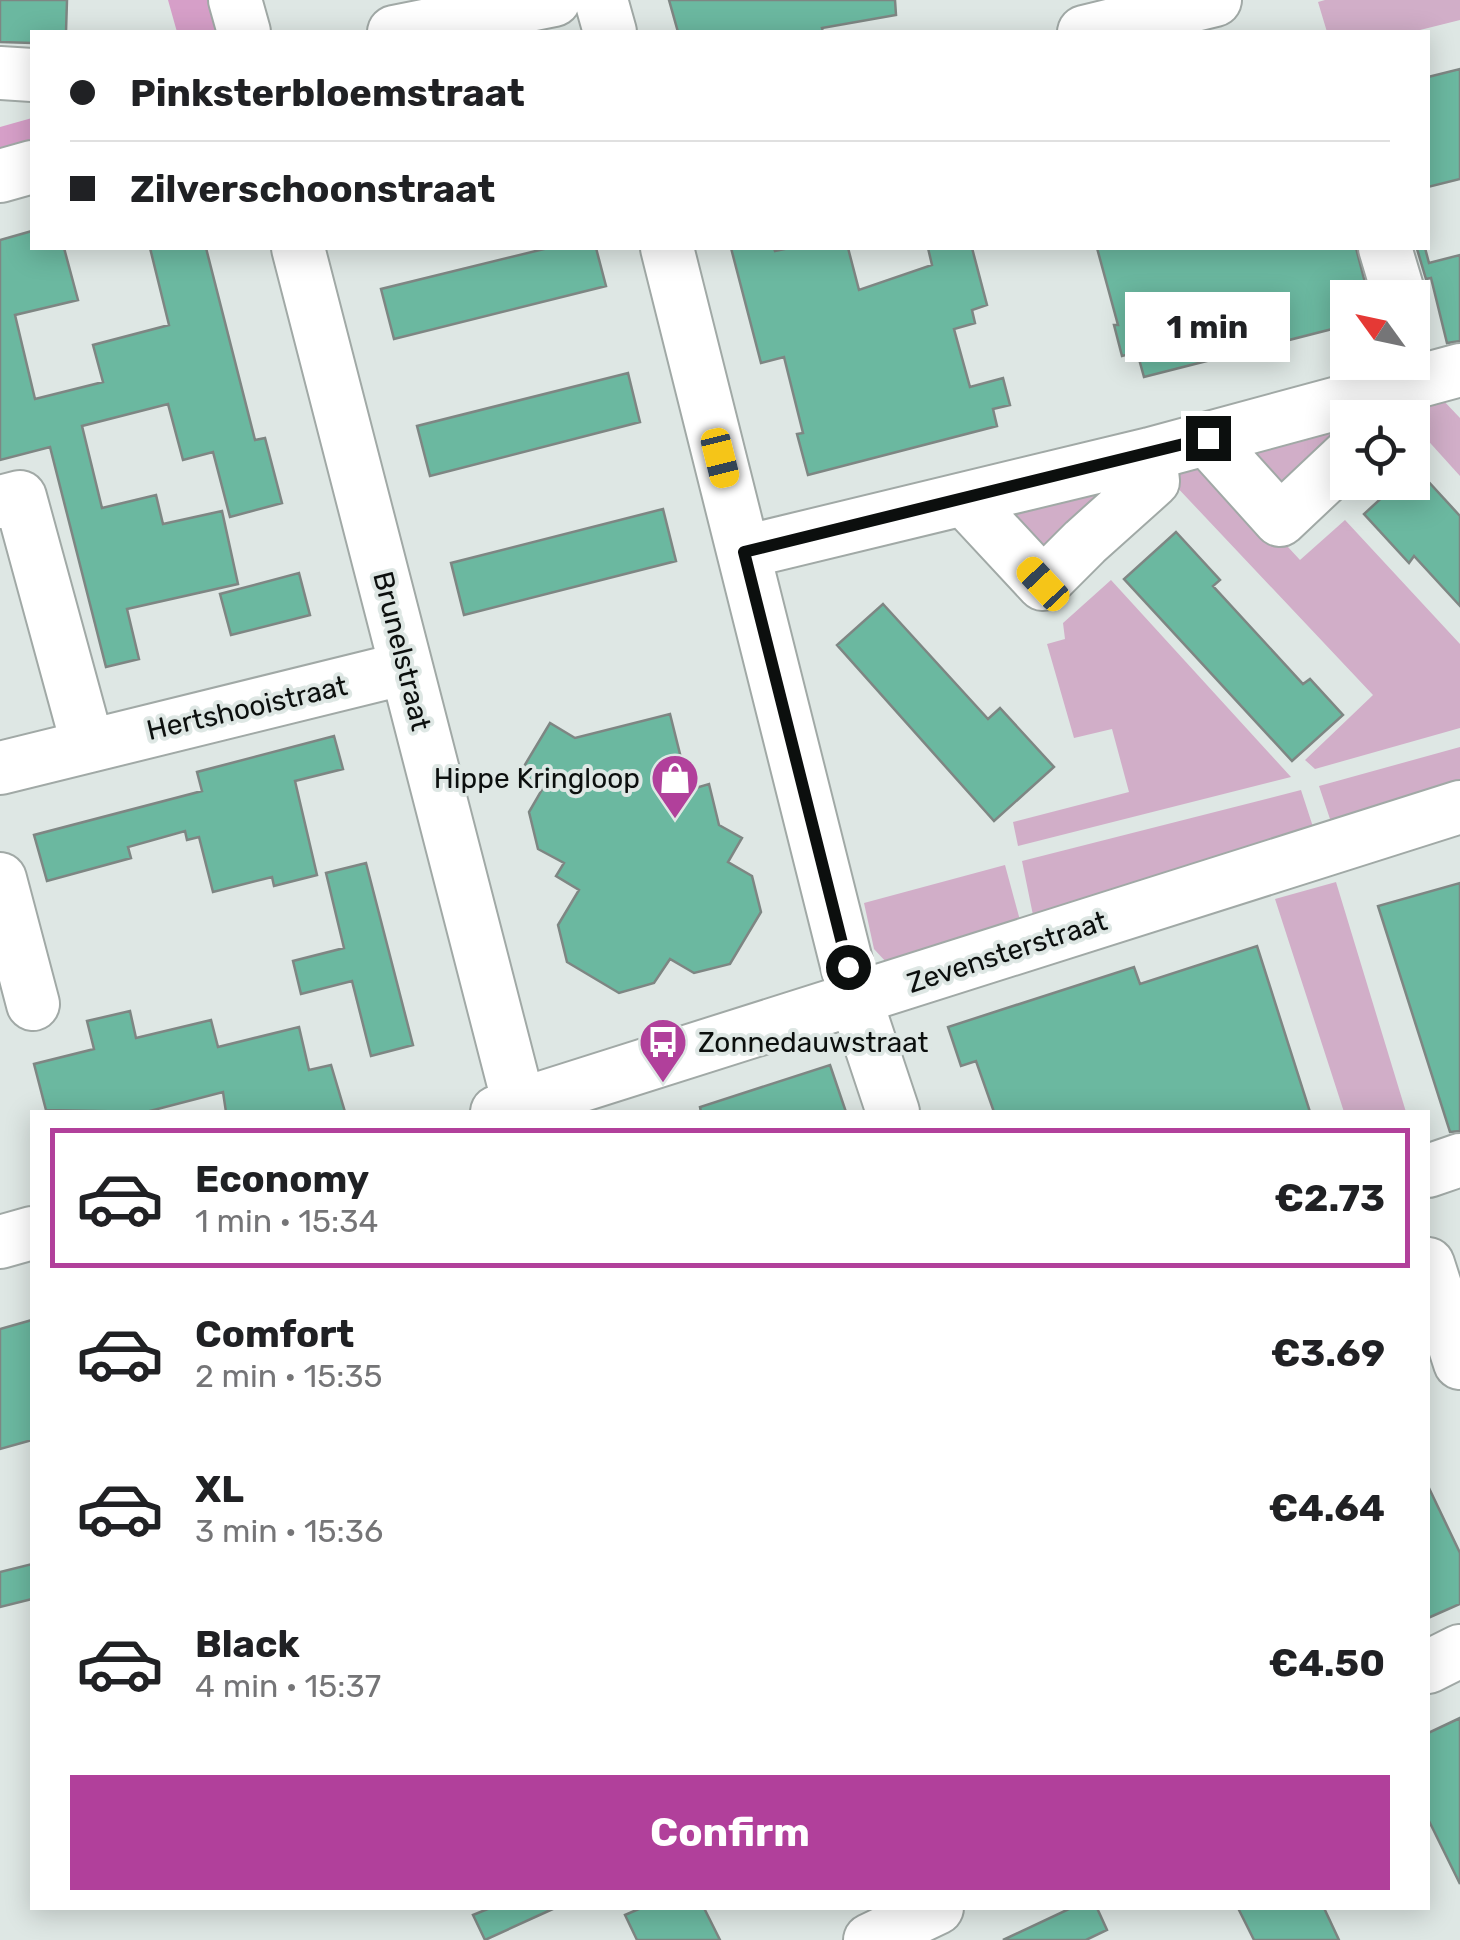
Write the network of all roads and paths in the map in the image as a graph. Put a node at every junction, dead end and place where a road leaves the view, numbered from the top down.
1 (235, 0) edge
2 (554, 0) edge
3 (601, 0) edge
4 (1215, 0) edge
5 (243, 30) edge
6 (404, 30) edge
7 (609, 30) edge
8 (1092, 30) edge
9 (0, 73) edge
10 (30, 75) edge
11 (30, 168) edge
12 (0, 176) edge
13 (299, 250) edge
14 (668, 250) edge
15 (1386, 250) edge
16 (1395, 280) edge
17 (1423, 382) edge
18 (1208, 438) junction
19 (1150, 454) junction
20 (1330, 473) edge
21 (964, 499) junction
22 (0, 502) edge
23 (744, 552) junction
24 (406, 668) junction
25 (88, 746) junction
26 (0, 768) edge
27 (1460, 808) edge
28 (0, 879) edge
29 (856, 1000) junction
30 (34, 1004) dead end
31 (512, 1110) edge
32 (892, 1110) edge
33 (1460, 1160) edge
34 (1430, 1170) edge
35 (30, 1234) edge
36 (0, 1242) edge
37 (1430, 1270) edge
38 (1460, 1363) edge
39 (1460, 1652) edge
40 (1430, 1667) edge
41 (840, 1910) edge
42 (933, 1910) edge
43 (854, 1940) edge
44 (870, 1940) edge

1 - 5 street
2 - 6 street
3 - 7 street
4 - 8 street
9 - 10 street
11 - 12 street
13 - 24 street, Brunelstraat
14 - 23 street
15 - 16 street
17 - 18 street
18 - 19 street
18 - 20 street
19 - 21 street
19 - 21 street
21 - 23 street
22 - 25 street
23 - 29 street
24 - 25 street, Hertshooistraat
24 - 31 street, Brunelstraat
25 - 26 street, Hertshooistraat
27 - 29 street, Zevensterstraat
28 - 30 street
29 - 31 street, Zevensterstraat
29 - 32 street
33 - 34 street
35 - 36 street
37 - 38 street
39 - 40 street
41 - 43 street
42 - 44 street

